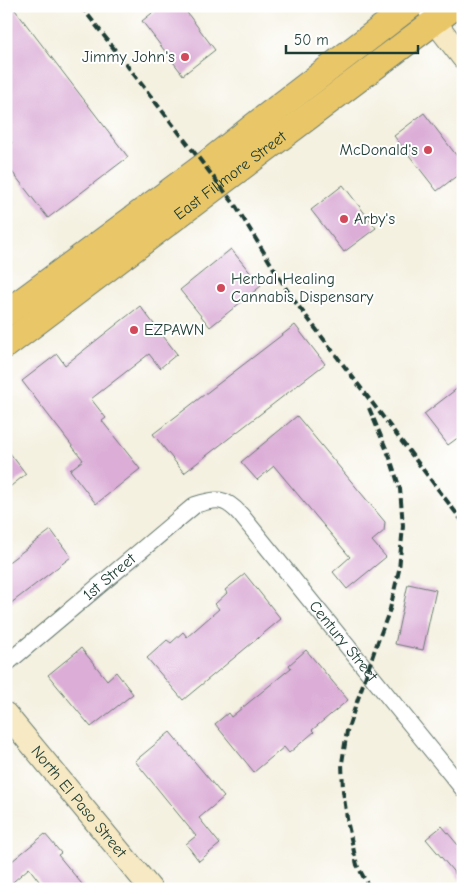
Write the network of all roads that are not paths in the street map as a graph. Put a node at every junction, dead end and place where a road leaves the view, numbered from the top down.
1 (410, 6) edge
2 (437, 11) edge
3 (463, 58) edge
4 (6, 313) edge
5 (6, 345) edge
6 (219, 500) joint
7 (6, 664) edge
8 (6, 714) edge
9 (463, 788) edge
10 (152, 889) edge

1 - 4 main road, East Fillmore Street
2 - 3 street
2 - 5 main road, East Fillmore Street
6 - 7 street, 1st Street
6 - 9 street, Century Street
8 - 10 street, North El Paso Street

